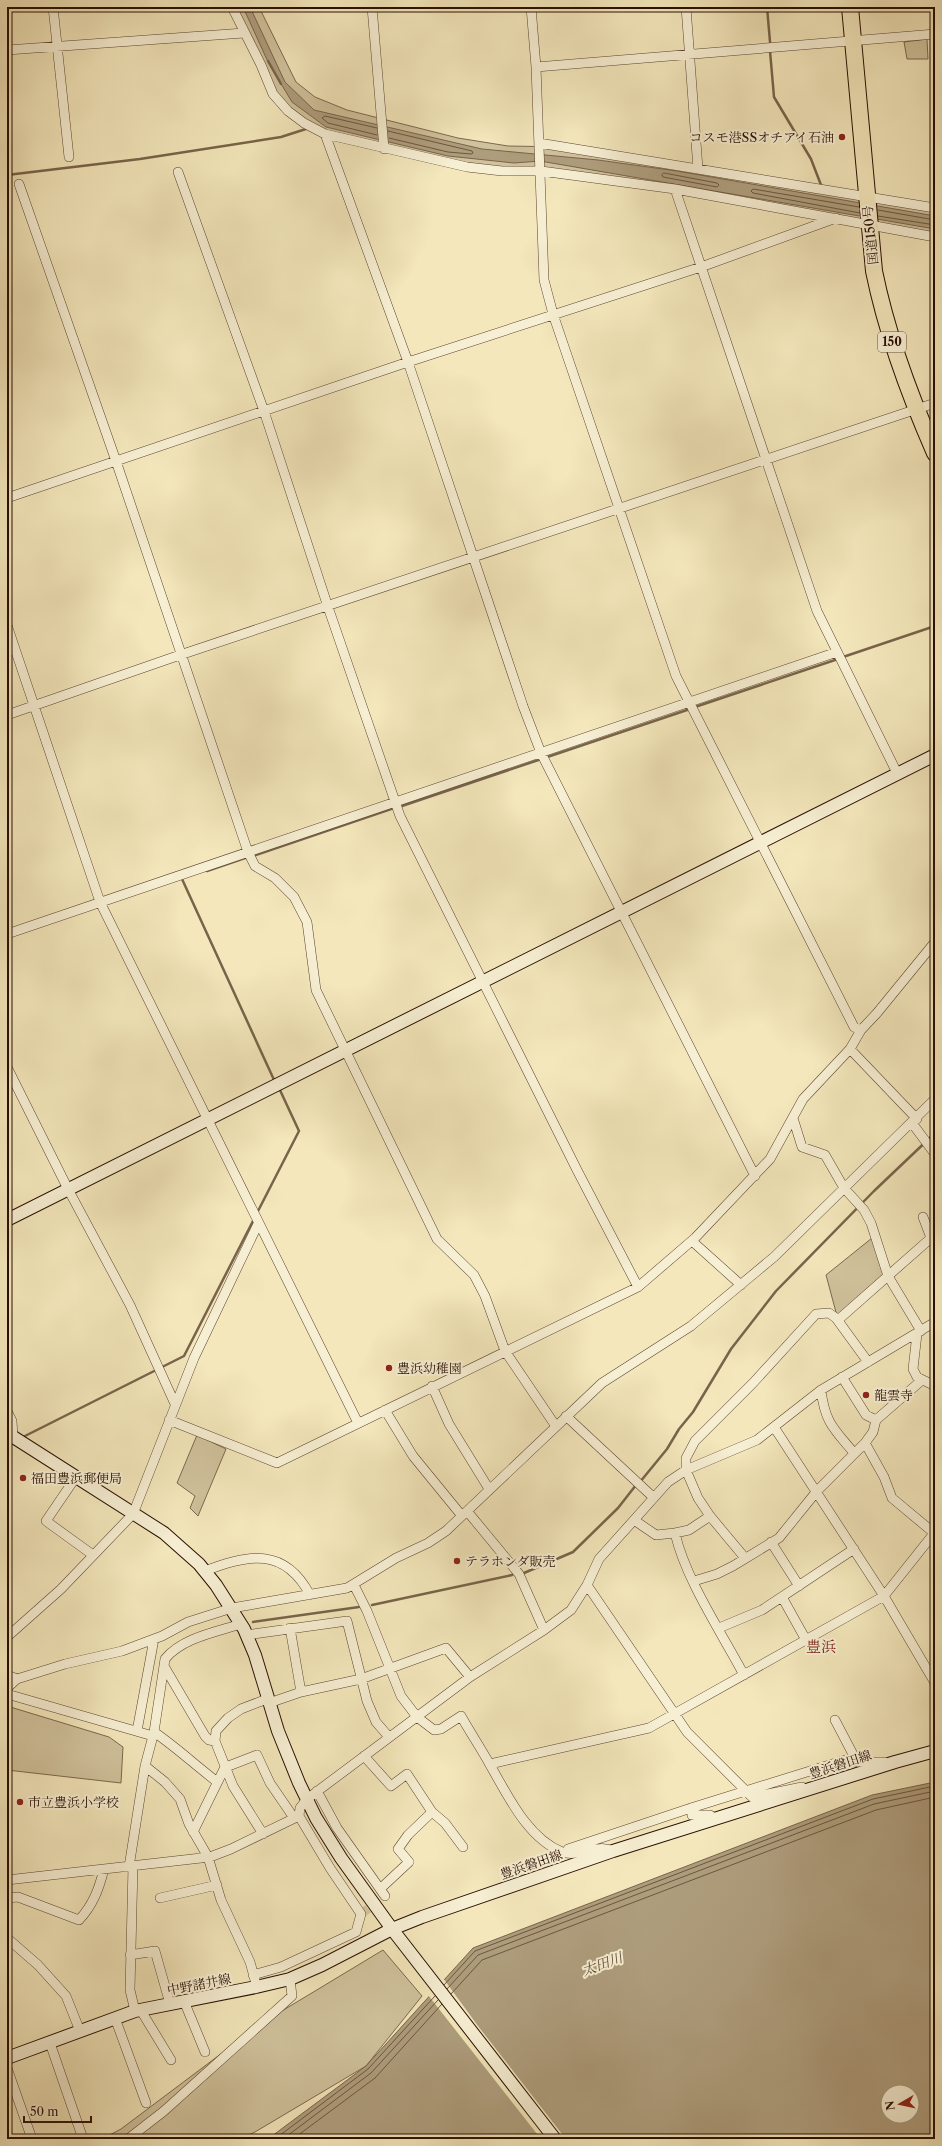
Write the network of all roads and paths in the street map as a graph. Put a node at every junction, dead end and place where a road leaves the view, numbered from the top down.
1 (54, 7) edge
2 (232, 7) edge
3 (372, 7) edge
4 (531, 7) edge
5 (686, 7) edge
6 (850, 7) edge
7 (244, 33) junction
8 (935, 34) edge
9 (853, 40) junction
10 (58, 46) junction
11 (7, 50) edge
12 (689, 53) junction
13 (536, 67) junction
14 (326, 134) junction
15 (540, 143) junction
16 (384, 149) junction
17 (69, 157) dead end
18 (698, 168) junction
19 (541, 171) junction
20 (178, 172) dead end
21 (19, 184) dead end
22 (675, 189) junction
23 (866, 195) junction
24 (935, 208) edge
25 (836, 218) junction
26 (869, 225) junction
27 (935, 236) edge
28 (701, 266) junction
29 (553, 314) junction
30 (408, 362) junction
31 (935, 403) edge
32 (916, 410) junction
33 (264, 412) junction
34 (935, 453) edge
35 (767, 459) junction
36 (116, 461) junction
37 (7, 498) edge
38 (620, 510) junction
39 (474, 558) junction
40 (328, 607) junction
41 (7, 625) edge
42 (837, 652) junction
43 (180, 655) junction
44 (689, 701) junction
45 (34, 706) junction
46 (7, 715) edge
47 (541, 753) junction
48 (935, 755) edge
49 (898, 775) junction
50 (394, 801) junction
51 (760, 844) junction
52 (248, 852) junction
53 (100, 902) junction
54 (621, 914) junction
55 (7, 934) edge
56 (935, 942) edge
57 (482, 982) junction
58 (861, 1030) junction
59 (850, 1049) junction
60 (345, 1051) junction
61 (7, 1067) edge
62 (935, 1099) edge
63 (793, 1118) junction
64 (206, 1120) junction
65 (915, 1121) junction
66 (935, 1154) edge
67 (755, 1176) junction
68 (844, 1188) junction
69 (68, 1190) junction
70 (923, 1217) dead end
71 (7, 1220) edge
72 (258, 1224) junction
73 (933, 1239) edge
74 (692, 1241) junction
75 (888, 1276) junction
76 (741, 1285) junction
77 (638, 1286) junction
78 (838, 1320) junction
79 (935, 1322) edge
80 (919, 1333) junction
81 (505, 1351) junction
82 (868, 1362) junction
83 (842, 1376) junction
84 (922, 1380) junction
85 (432, 1386) junction
86 (935, 1386) edge
87 (821, 1390) junction
88 (175, 1404) junction
89 (385, 1410) junction
90 (7, 1411) edge
91 (566, 1416) junction
92 (169, 1420) junction
93 (876, 1420) junction
94 (358, 1423) junction
95 (556, 1425) junction
96 (774, 1427) junction
97 (10, 1435) edge
98 (864, 1443) junction
99 (854, 1453) junction
100 (686, 1470) junction
101 (76, 1478) junction
102 (489, 1489) junction
103 (817, 1491) junction
104 (654, 1497) junction
105 (133, 1514) junction
106 (464, 1514) junction
107 (710, 1516) junction
108 (634, 1520) junction
109 (675, 1533) junction
110 (935, 1533) edge
111 (771, 1542) junction
112 (854, 1549) junction
113 (93, 1555) junction
114 (745, 1558) junction
115 (205, 1571) junction
116 (694, 1581) junction
117 (354, 1585) junction
118 (587, 1585) junction
119 (799, 1586) junction
120 (310, 1594) junction
121 (884, 1596) junction
122 (782, 1597) junction
123 (232, 1608) junction
124 (290, 1628) junction
125 (719, 1628) junction
126 (244, 1629) junction
127 (544, 1630) junction
128 (7, 1637) edge
129 (154, 1639) junction
130 (806, 1640) junction
131 (164, 1666) junction
132 (389, 1669) junction
133 (744, 1674) junction
134 (7, 1675) edge
135 (470, 1677) junction
136 (17, 1678) junction
137 (361, 1679) junction
138 (935, 1682) edge
139 (7, 1688) edge
140 (301, 1692) junction
141 (7, 1694) edge
142 (268, 1701) junction
143 (674, 1714) junction
144 (417, 1717) junction
145 (835, 1720) dead end
146 (137, 1731) junction
147 (153, 1734) junction
148 (389, 1737) junction
149 (214, 1741) junction
150 (935, 1750) edge
151 (364, 1756) junction
152 (855, 1757) junction
153 (895, 1762) junction
154 (490, 1764) junction
155 (145, 1766) junction
156 (226, 1766) junction
157 (216, 1781) junction
158 (814, 1787) junction
159 (317, 1791) junction
160 (746, 1792) junction
161 (307, 1799) junction
162 (691, 1808) junction
163 (432, 1812) junction
164 (297, 1817) junction
165 (715, 1819) junction
166 (193, 1832) junction
167 (263, 1834) junction
168 (462, 1847) dead end
169 (613, 1851) junction
170 (561, 1852) junction
171 (208, 1857) junction
172 (131, 1866) junction
173 (104, 1869) junction
174 (7, 1880) edge
175 (216, 1885) junction
176 (7, 1898) edge
177 (160, 1898) dead end
178 (392, 1930) junction
179 (7, 1938) edge
180 (130, 1955) junction
181 (253, 1975) junction
182 (290, 1979) junction
183 (256, 1987) junction
184 (184, 2001) junction
185 (170, 2004) junction
186 (138, 2010) junction
187 (115, 2018) junction
188 (80, 2031) junction
189 (50, 2042) junction
190 (205, 2052) dead end
191 (7, 2058) edge
192 (171, 2060) dead end
193 (7, 2068) edge
194 (146, 2103) dead end
195 (32, 2139) edge
196 (83, 2139) edge
197 (128, 2139) edge
198 (555, 2139) edge

1 - 10 street
2 - 7 street
3 - 16 street
4 - 13 street
5 - 12 street
6 - 9 highway, 国道150号 / 150
7 - 10 street
7 - 14 street
8 - 9 street
9 - 12 street
9 - 23 highway, 国道150号 / 150
10 - 11 street
10 - 17 street
12 - 13 street
12 - 18 street
13 - 15 street
14 - 16 street
14 - 30 street
15 - 18 street
15 - 19 street
16 - 19 street
18 - 23 street
19 - 22 street
19 - 29 street
20 - 33 street
21 - 36 street
22 - 25 street
22 - 28 street
23 - 24 street
23 - 26 highway, 国道150号 / 150
25 - 26 street
25 - 28 street
26 - 27 street
26 - 32 highway, 国道150号 / 150
28 - 29 street
28 - 35 street
29 - 30 street
29 - 38 street
30 - 33 street
30 - 39 street
31 - 32 street
32 - 34 highway, 国道150号 / 150
32 - 35 street
33 - 36 street
33 - 40 street
35 - 38 street
35 - 42 street
36 - 37 street
36 - 43 street
38 - 39 street
38 - 44 street
39 - 40 street
39 - 47 street
40 - 43 street
40 - 50 street
41 - 45 street
42 - 44 street
42 - 49 street
43 - 45 street
43 - 52 street
44 - 47 street
44 - 51 street
45 - 46 street
45 - 53 street
47 - 50 street
47 - 54 street
48 - 49 street
49 - 51 street
50 - 52 street
50 - 57 street
51 - 54 street
51 - 58 street
52 - 53 street
52 - 60 street
53 - 55 street
53 - 64 street
54 - 57 street
54 - 67 street
56 - 58 street
57 - 60 street
57 - 77 street
58 - 59 street
59 - 63 street
59 - 65 street
60 - 64 street
60 - 81 street
61 - 69 street
62 - 65 street
63 - 67 street
63 - 68 street
64 - 69 street
64 - 72 street
65 - 66 street
65 - 68 street
67 - 74 street
68 - 75 street
68 - 76 street
69 - 71 street
69 - 88 street
70 - 73 street
72 - 88 street
72 - 94 street
73 - 75 street
74 - 76 street
74 - 77 street
75 - 78 street
75 - 80 street
76 - 91 street
77 - 81 street
78 - 82 street
78 - 100 street
79 - 80 street
80 - 82 street
80 - 84 street
81 - 85 street
81 - 95 street
82 - 83 street
83 - 87 street
83 - 93 street
84 - 86 street
84 - 93 street
85 - 89 street
85 - 102 street
87 - 96 street
87 - 99 street
88 - 92 street
89 - 94 street
89 - 106 street
90 - 97 street
91 - 95 street
91 - 104 street
92 - 94 street
92 - 105 street
93 - 98 street
95 - 102 street
96 - 100 street
96 - 103 street
97 - 101 street
98 - 99 street
98 - 110 street
99 - 103 street
100 - 104 street
100 - 107 street
101 - 105 street
101 - 113 street
102 - 106 street
103 - 111 street
103 - 112 street
104 - 108 street
105 - 113 street
105 - 115 street
106 - 117 street
106 - 127 street
107 - 109 street
107 - 114 street
108 - 109 street
108 - 118 street
109 - 116 street
110 - 121 street
111 - 114 street
111 - 119 street
112 - 119 street
112 - 121 street
113 - 128 street
114 - 116 street
115 - 120 street
115 - 123 street
116 - 125 street
117 - 120 street
117 - 132 street
118 - 127 street
118 - 143 street
119 - 122 street
120 - 123 street
121 - 130 street
121 - 138 street
122 - 125 street
122 - 130 street
123 - 126 street
123 - 129 street
124 - 126 street
124 - 137 street
124 - 140 street
125 - 133 street
126 - 131 street
126 - 142 street
127 - 135 street
129 - 136 street
129 - 146 street
130 - 133 street
131 - 147 street
131 - 149 street
132 - 135 street
132 - 137 street
132 - 144 street
133 - 143 street
134 - 136 street
135 - 144 street
136 - 139 street
137 - 140 street
137 - 148 street
140 - 142 street
141 - 146 street
142 - 149 street
142 - 161 street
143 - 154 street
143 - 160 street
144 - 148 street
144 - 154 street
145 - 152 street
146 - 147 street
147 - 155 street
147 - 157 street
148 - 151 street
149 - 156 street
150 - 153 street, 豊浜磐田線
151 - 159 street
151 - 163 street
152 - 153 street
152 - 160 street
153 - 158 street, 豊浜磐田線
154 - 170 street
155 - 166 street
155 - 172 street
156 - 157 street
156 - 164 street
156 - 167 street
157 - 166 street
158 - 160 street
158 - 165 street, 豊浜磐田線
159 - 161 street
159 - 163 street
160 - 162 street
161 - 164 street
161 - 178 street
162 - 165 street
162 - 170 street
163 - 168 street
164 - 167 street
164 - 181 street
165 - 169 street, 豊浜磐田線
166 - 171 street
167 - 171 street
169 - 170 street
169 - 178 street, 豊浜磐田線
171 - 172 street
171 - 175 street
172 - 173 street
172 - 180 street
173 - 174 street
173 - 176 street
175 - 177 street
175 - 181 street
178 - 182 street, 中野諸井線
178 - 198 street
179 - 188 street
180 - 185 street
180 - 186 street
181 - 183 street
182 - 183 street, 中野諸井線
182 - 197 street
183 - 184 street, 中野諸井線
184 - 185 street, 中野諸井線
184 - 190 street
185 - 186 street, 中野諸井線
186 - 187 street, 中野諸井線
186 - 192 street
187 - 188 street, 中野諸井線
187 - 194 street
188 - 189 street, 中野諸井線
189 - 191 street, 中野諸井線
189 - 196 street
193 - 195 street

